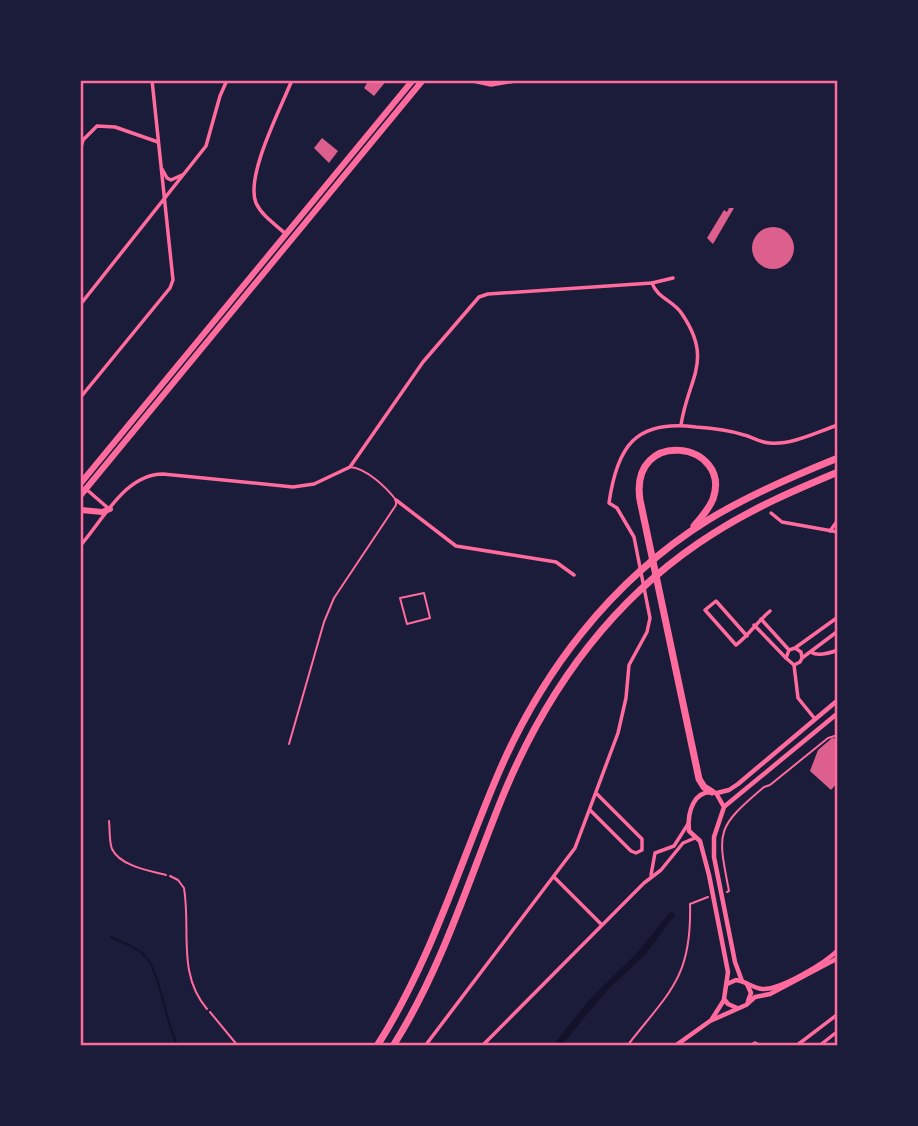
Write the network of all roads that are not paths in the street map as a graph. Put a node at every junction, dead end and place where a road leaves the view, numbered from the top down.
1 (152, 80) edge
2 (227, 80) edge
3 (292, 80) edge
4 (413, 80) edge
5 (424, 80) edge
6 (468, 80) edge
7 (521, 80) edge
8 (158, 142) junction
9 (80, 150) edge
10 (161, 165) junction
11 (186, 172) junction
12 (165, 200) junction
13 (286, 234) junction
14 (673, 278) dead end
15 (652, 284) junction
16 (80, 305) edge
17 (80, 398) edge
18 (681, 425) junction
19 (838, 425) edge
20 (838, 458) edge
21 (350, 467) junction
22 (838, 472) edge
23 (83, 486) edge
24 (80, 496) edge
25 (397, 499) junction
26 (110, 509) junction
27 (81, 510) edge
28 (771, 513) dead end
29 (838, 520) edge
30 (830, 531) junction
31 (838, 532) edge
32 (688, 533) junction
33 (80, 546) edge
34 (574, 575) dead end
35 (770, 611) dead end
36 (838, 617) edge
37 (761, 619) junction
38 (754, 625) junction
39 (838, 631) edge
40 (747, 636) junction
41 (795, 648) junction
42 (789, 650) junction
43 (838, 650) edge
44 (811, 652) junction
45 (786, 658) junction
46 (802, 658) junction
47 (794, 665) junction
48 (838, 700) edge
49 (838, 713) edge
50 (815, 719) junction
51 (793, 737) junction
52 (289, 744) dead end
53 (799, 745) junction
54 (778, 749) junction
55 (784, 757) junction
56 (714, 792) junction
57 (596, 793) junction
58 (724, 807) junction
59 (590, 810) junction
60 (688, 823) junction
61 (714, 836) junction
62 (698, 839) junction
63 (663, 850) junction
64 (668, 860) junction
65 (170, 876) road end
66 (554, 877) junction
67 (651, 877) junction
68 (602, 925) junction
69 (838, 950) edge
70 (838, 958) edge
71 (743, 981) junction
72 (727, 985) junction
73 (724, 999) junction
74 (748, 1002) junction
75 (737, 1008) junction
76 (207, 1009) road end
77 (838, 1014) edge
78 (710, 1021) junction
79 (838, 1031) edge
80 (377, 1045) edge
81 (394, 1045) edge
82 (426, 1045) edge
83 (482, 1045) edge
84 (675, 1045) edge
85 (751, 1045) edge
86 (761, 1045) edge
87 (796, 1045) edge
88 (819, 1045) edge

1 - 8 street
2 - 11 street
3 - 13 street
4 - 13 main road
5 - 23 main road
6 - 7 street
8 - 9 street
8 - 10 street
10 - 11 street
10 - 12 street
11 - 12 street
12 - 16 street
12 - 17 street
13 - 23 main road
14 - 15 street
15 - 18 street
15 - 21 street
18 - 19 street
18 - 57 street
20 - 32 highway
21 - 25 lane
21 - 26 street
22 - 81 highway
23 - 24 main road
23 - 26 street
23 - 27 main road
25 - 34 street
25 - 52 lane
26 - 27 main road
26 - 33 street
28 - 30 street
29 - 30 street
30 - 31 street
32 - 56 highway
32 - 80 highway
35 - 37 street
36 - 41 street
37 - 38 street
37 - 42 street
38 - 40 street
38 - 45 street
39 - 44 street
40 - 40 street
41 - 42 street
41 - 46 street
42 - 45 street
43 - 44 street
44 - 46 street
45 - 47 street
46 - 47 street
47 - 50 street
48 - 50 street
49 - 53 street
50 - 51 street
51 - 53 street
51 - 54 street
53 - 55 street
54 - 55 street
54 - 56 street
55 - 58 street
56 - 58 street
56 - 60 street
57 - 59 street
57 - 59 street
58 - 61 street
59 - 66 street
60 - 62 street
60 - 63 street
61 - 62 street
61 - 71 street
62 - 64 street
62 - 72 street
63 - 64 street
63 - 67 street
64 - 67 street
65 - 76 lane
66 - 68 street
66 - 82 street
67 - 68 street
68 - 83 street
69 - 71 street
70 - 74 street
71 - 72 street
71 - 74 street
72 - 73 street
73 - 75 street
73 - 78 street
74 - 75 street
75 - 78 street
77 - 87 street
78 - 84 street
79 - 88 street
85 - 86 street

